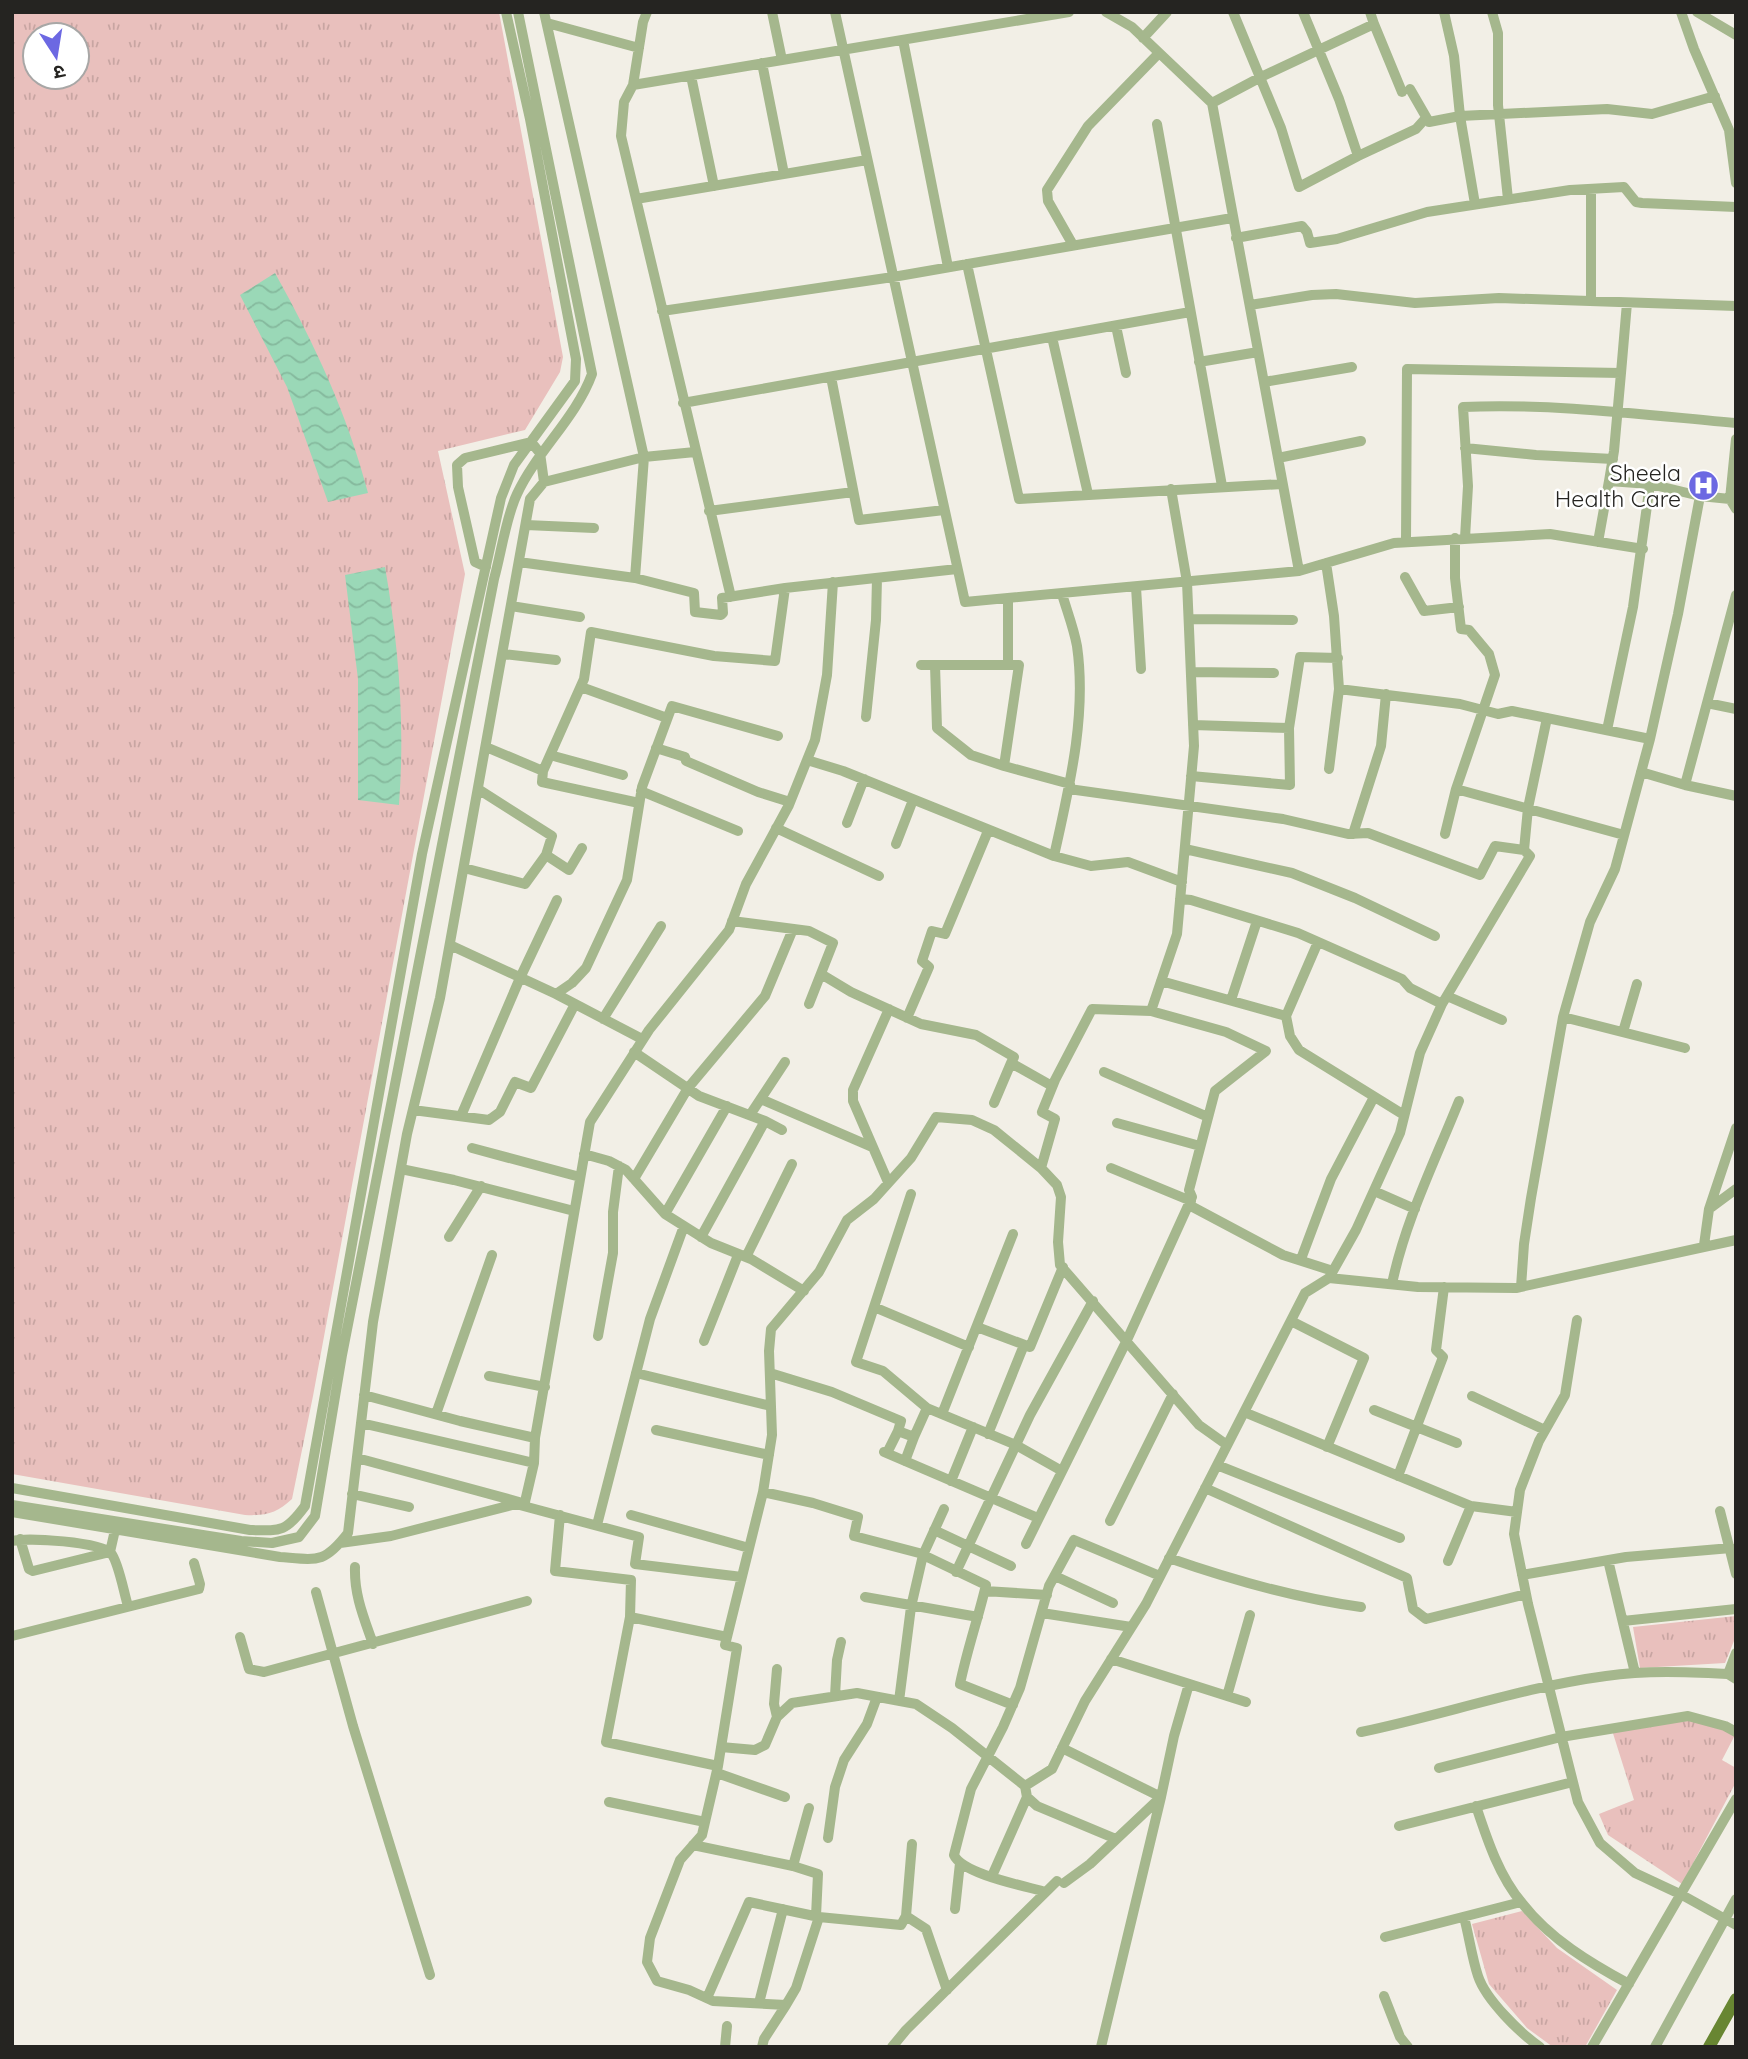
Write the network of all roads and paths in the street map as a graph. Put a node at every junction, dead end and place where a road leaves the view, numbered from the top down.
1 (506, 12) edge
2 (519, 12) edge
3 (647, 12) edge
4 (772, 12) edge
5 (835, 12) edge
6 (1069, 12) edge
7 (1105, 12) edge
8 (1167, 12) edge
9 (1233, 12) edge
10 (1303, 12) edge
11 (1370, 12) edge
12 (1444, 12) edge
13 (1492, 12) edge
14 (1681, 12) edge
15 (1697, 12) edge
16 (1033, 15) edge
17 (545, 18) edge
18 (1374, 24) junction
19 (1736, 35) edge
20 (1143, 38) junction
21 (903, 40) junction
22 (639, 48) junction
23 (843, 50) junction
24 (1318, 50) junction
25 (1159, 53) junction
26 (782, 60) junction
27 (762, 64) junction
28 (691, 76) junction
29 (1261, 77) junction
30 (633, 85) junction
31 (1715, 96) junction
32 (1212, 103) junction
33 (1500, 115) junction
34 (1460, 116) junction
35 (1425, 118) junction
36 (1157, 124) dead end
37 (1358, 156) junction
38 (867, 160) junction
39 (784, 174) junction
40 (1736, 183) edge
41 (714, 186) junction
42 (1591, 189) junction
43 (636, 199) junction
44 (1508, 199) junction
45 (1475, 204) junction
46 (1736, 207) edge
47 (1232, 218) junction
48 (1174, 228) junction
49 (1236, 238) junction
50 (1073, 245) junction
51 (967, 264) junction
52 (948, 267) junction
53 (893, 277) junction
54 (1591, 302) junction
55 (1626, 303) junction
56 (1250, 305) junction
57 (1736, 306) edge
58 (662, 311) junction
59 (1190, 312) junction
60 (1116, 326) junction
61 (1052, 337) junction
62 (985, 349) junction
63 (1258, 352) junction
64 (1199, 362) junction
65 (912, 363) junction
66 (1352, 367) dead end
67 (1125, 373) dead end
68 (1621, 373) junction
69 (831, 377) junction
70 (1264, 382) junction
71 (683, 402) junction
72 (1618, 413) junction
73 (1736, 423) edge
74 (1736, 439) edge
75 (1361, 441) dead end
76 (531, 442) junction
77 (1465, 448) junction
78 (695, 452) junction
79 (540, 453) junction
80 (644, 457) junction
81 (1278, 458) junction
82 (1613, 459) junction
83 (1609, 481) junction
84 (544, 482) junction
85 (1282, 484) junction
86 (1650, 484) junction
87 (1222, 486) junction
88 (1171, 489) junction
89 (853, 492) junction
90 (1088, 494) junction
91 (1700, 496) junction
92 (1733, 504) edge
93 (944, 510) junction
94 (709, 511) junction
95 (526, 525) junction
96 (594, 528) dead end
97 (1460, 538) junction
98 (1406, 542) junction
99 (1598, 542) junction
100 (1643, 549) junction
101 (519, 562) junction
102 (1326, 563) junction
103 (486, 567) junction
104 (957, 569) junction
105 (1298, 570) junction
106 (1405, 577) dead end
107 (635, 578) junction
108 (877, 578) junction
109 (833, 582) junction
110 (1187, 582) junction
111 (1136, 587) junction
112 (785, 588) junction
113 (1062, 594) junction
114 (1736, 594) edge
115 (731, 597) junction
116 (1008, 598) junction
117 (511, 607) junction
118 (1459, 607) junction
119 (580, 617) dead end
120 (1189, 619) junction
121 (1293, 620) dead end
122 (503, 654) junction
123 (1338, 658) junction
124 (556, 660) dead end
125 (1008, 664) junction
126 (921, 665) dead end
127 (935, 665) junction
128 (1141, 669) dead end
129 (1191, 672) junction
130 (1274, 673) dead end
131 (581, 687) junction
132 (1339, 689) junction
133 (1385, 694) junction
134 (1707, 703) junction
135 (1736, 709) edge
136 (1481, 710) junction
137 (866, 717) dead end
138 (1547, 718) junction
139 (667, 719) junction
140 (1193, 725) junction
141 (1289, 728) junction
142 (1607, 730) junction
143 (778, 736) dead end
144 (1650, 739) junction
145 (486, 747) junction
146 (656, 748) junction
147 (550, 755) junction
148 (807, 760) junction
149 (1004, 766) junction
150 (1329, 769) dead end
151 (543, 771) junction
152 (1641, 772) junction
153 (623, 775) dead end
154 (1191, 776) junction
155 (864, 779) junction
156 (1685, 785) junction
157 (1070, 786) junction
158 (478, 789) junction
159 (1456, 789) junction
160 (641, 790) junction
161 (1736, 796) edge
162 (913, 800) junction
163 (790, 802) junction
164 (639, 803) junction
165 (1189, 804) junction
166 (1528, 808) junction
167 (847, 823) dead end
168 (776, 828) junction
169 (738, 831) dead end
170 (988, 831) junction
171 (1353, 834) junction
172 (1446, 834) dead end
173 (1624, 835) junction
174 (896, 844) dead end
175 (582, 848) dead end
176 (1185, 849) junction
177 (1524, 850) junction
178 (546, 855) junction
179 (1054, 856) junction
180 (464, 868) junction
181 (879, 876) dead end
182 (1182, 882) junction
183 (1180, 899) junction
184 (557, 900) dead end
185 (732, 921) junction
186 (1257, 921) junction
187 (661, 926) dead end
188 (793, 929) junction
189 (1435, 936) dead end
190 (1318, 942) junction
191 (450, 945) junction
192 (821, 974) junction
193 (520, 978) junction
194 (1161, 981) junction
195 (1637, 984) dead end
196 (556, 994) junction
197 (1231, 1000) junction
198 (1445, 1000) junction
199 (575, 1004) junction
200 (809, 1004) dead end
201 (889, 1009) junction
202 (1151, 1011) junction
203 (1286, 1016) junction
204 (907, 1017) junction
205 (1563, 1017) junction
206 (603, 1019) junction
207 (1502, 1020) dead end
208 (1623, 1032) junction
209 (642, 1040) junction
210 (1685, 1048) dead end
211 (634, 1052) junction
212 (785, 1062) dead end
213 (1011, 1063) junction
214 (1104, 1072) dead end
215 (1052, 1086) junction
216 (688, 1088) junction
217 (1374, 1097) junction
218 (761, 1099) junction
219 (1458, 1101) dead end
220 (993, 1103) dead end
221 (726, 1106) junction
222 (413, 1110) junction
223 (750, 1115) junction
224 (1404, 1115) junction
225 (461, 1116) junction
226 (1208, 1116) junction
227 (765, 1121) junction
228 (1117, 1123) dead end
229 (1736, 1128) edge
230 (782, 1130) dead end
231 (1200, 1146) junction
232 (872, 1147) junction
233 (472, 1148) dead end
234 (584, 1154) junction
235 (792, 1164) dead end
236 (619, 1167) junction
237 (1041, 1168) junction
238 (1111, 1168) dead end
239 (401, 1169) junction
240 (580, 1177) junction
241 (634, 1179) junction
242 (377, 1180) junction
243 (887, 1182) junction
244 (398, 1183) junction
245 (481, 1186) junction
246 (1736, 1189) edge
247 (1374, 1191) junction
248 (911, 1194) dead end
249 (1190, 1203) junction
250 (1415, 1209) junction
251 (1709, 1209) junction
252 (574, 1211) junction
253 (666, 1214) junction
254 (684, 1226) junction
255 (1013, 1234) dead end
256 (449, 1237) dead end
257 (701, 1237) junction
258 (1736, 1240) edge
259 (1704, 1245) junction
260 (492, 1255) dead end
261 (742, 1256) junction
262 (1301, 1259) junction
263 (1062, 1267) junction
264 (1331, 1275) junction
265 (1392, 1284) junction
266 (1444, 1287) junction
267 (1521, 1287) junction
268 (804, 1290) junction
269 (1093, 1301) junction
270 (874, 1307) junction
271 (1577, 1320) dead end
272 (1290, 1321) junction
273 (977, 1327) junction
274 (598, 1336) dead end
275 (1127, 1339) junction
276 (704, 1341) dead end
277 (1024, 1345) junction
278 (969, 1347) junction
279 (636, 1373) junction
280 (770, 1373) junction
281 (489, 1376) dead end
282 (545, 1387) junction
283 (1173, 1394) junction
284 (364, 1395) junction
285 (1472, 1396) dead end
286 (771, 1406) junction
287 (927, 1408) junction
288 (1374, 1410) dead end
289 (1244, 1412) junction
290 (436, 1414) junction
291 (942, 1414) junction
292 (361, 1423) junction
293 (974, 1427) junction
294 (1416, 1427) junction
295 (656, 1430) dead end
296 (1545, 1430) junction
297 (898, 1431) junction
298 (988, 1434) junction
299 (914, 1437) junction
300 (535, 1438) junction
301 (1457, 1443) dead end
302 (1016, 1445) junction
303 (1227, 1446) junction
304 (1327, 1447) junction
305 (769, 1455) junction
306 (357, 1458) junction
307 (905, 1461) junction
308 (534, 1464) junction
309 (1217, 1465) junction
310 (1062, 1471) junction
311 (1398, 1476) junction
312 (951, 1480) junction
313 (12, 1488) edge
314 (1205, 1488) junction
315 (763, 1492) junction
316 (352, 1494) junction
317 (991, 1498) junction
318 (12, 1504) edge
319 (522, 1506) junction
320 (1471, 1506) junction
321 (409, 1507) dead end
322 (944, 1509) dead end
323 (1517, 1511) junction
324 (1720, 1511) dead end
325 (12, 1513) edge
326 (631, 1515) dead end
327 (560, 1516) junction
328 (1038, 1518) junction
329 (1110, 1521) dead end
330 (597, 1525) junction
331 (115, 1530) junction
332 (934, 1530) junction
333 (1400, 1538) dead end
334 (16, 1540) edge
335 (340, 1543) junction
336 (1026, 1544) dead end
337 (968, 1546) junction
338 (749, 1548) junction
339 (1731, 1548) junction
340 (110, 1552) junction
341 (923, 1555) junction
342 (1170, 1558) junction
343 (1448, 1560) dead end
344 (1608, 1560) junction
345 (194, 1563) dead end
346 (1011, 1566) dead end
347 (355, 1567) dead end
348 (956, 1572) junction
349 (1736, 1574) edge
350 (1522, 1575) junction
351 (1055, 1576) junction
352 (1160, 1576) junction
353 (742, 1577) junction
354 (985, 1591) junction
355 (316, 1592) dead end
356 (1526, 1594) junction
357 (1047, 1595) junction
358 (865, 1597) dead end
359 (527, 1601) dead end
360 (1113, 1603) dead end
361 (128, 1606) junction
362 (911, 1607) junction
363 (1361, 1607) dead end
364 (1736, 1609) edge
365 (1042, 1613) junction
366 (1250, 1615) dead end
367 (630, 1617) junction
368 (978, 1617) junction
369 (1623, 1621) junction
370 (1131, 1627) junction
371 (12, 1636) edge
372 (240, 1637) dead end
373 (727, 1637) junction
374 (841, 1642) dead end
375 (373, 1644) junction
376 (1736, 1653) edge
377 (335, 1655) junction
378 (1111, 1659) junction
379 (777, 1669) dead end
380 (1634, 1673) junction
381 (1732, 1676) edge
382 (1189, 1684) junction
383 (1549, 1686) junction
384 (835, 1696) junction
385 (1227, 1696) junction
386 (877, 1697) junction
387 (899, 1701) junction
388 (1246, 1702) dead end
389 (1013, 1705) junction
390 (778, 1717) junction
391 (1361, 1732) dead end
392 (1736, 1732) edge
393 (1562, 1737) junction
394 (721, 1747) junction
395 (1062, 1748) junction
396 (989, 1757) junction
397 (1439, 1768) dead end
398 (717, 1770) junction
399 (1573, 1782) junction
400 (1026, 1791) junction
401 (785, 1797) dead end
402 (1161, 1797) junction
403 (1736, 1799) edge
404 (610, 1801) dead end
405 (1476, 1806) junction
406 (809, 1808) dead end
407 (705, 1822) junction
408 (1399, 1826) dead end
409 (828, 1838) dead end
410 (1116, 1839) junction
411 (912, 1844) dead end
412 (693, 1845) junction
413 (960, 1863) junction
414 (793, 1866) junction
415 (992, 1876) junction
416 (1046, 1892) junction
417 (1682, 1895) junction
418 (1736, 1899) edge
419 (1521, 1902) junction
420 (783, 1909) junction
421 (955, 1909) dead end
422 (817, 1916) junction
423 (906, 1916) junction
424 (1464, 1917) junction
425 (1724, 1919) junction
426 (1736, 1925) edge
427 (1385, 1937) dead end
428 (430, 1975) dead end
429 (1629, 1984) junction
430 (947, 1990) junction
431 (1384, 1996) dead end
432 (707, 1998) junction
433 (1736, 1999) edge
434 (759, 2003) junction
435 (786, 2005) junction
436 (727, 2026) dead end
437 (725, 2047) edge
438 (762, 2047) edge
439 (892, 2047) edge
440 (1101, 2047) edge
441 (1408, 2047) edge
442 (1540, 2047) edge
443 (1592, 2047) edge
444 (1655, 2047) edge
445 (1709, 2047) edge

1 - 76 street
2 - 79 street
3 - 22 street
4 - 26 street
5 - 23 street
6 - 16 street
7 - 20 street
8 - 20 street
9 - 29 street
10 - 24 street
11 - 18 street
12 - 34 street
13 - 33 street
14 - 31 street
15 - 19 street
16 - 21 street
17 - 22 street
17 - 80 street
18 - 24 street
18 - 35 street
20 - 25 street
21 - 23 street
21 - 52 street
22 - 30 street
23 - 26 street
23 - 38 street
24 - 29 street
24 - 37 street
25 - 32 street
25 - 50 street
26 - 27 street
27 - 28 street
27 - 39 street
28 - 30 street
28 - 41 street
29 - 32 street
29 - 37 street
30 - 43 street
31 - 33 street
31 - 40 street
32 - 47 street
33 - 34 street
33 - 44 street
34 - 35 street
34 - 45 street
35 - 37 street
36 - 48 street
38 - 39 street
38 - 53 street
39 - 41 street
41 - 43 street
42 - 44 street
42 - 46 street
42 - 54 street
43 - 58 street
44 - 45 street
45 - 49 street
47 - 48 street
47 - 49 street
48 - 50 street
48 - 59 street
49 - 56 street
50 - 51 street
51 - 52 street
51 - 62 street
52 - 53 street
53 - 58 street
53 - 65 street
54 - 55 street
54 - 56 street
55 - 57 street
55 - 68 street
56 - 63 street
58 - 71 street
59 - 60 street
59 - 64 street
60 - 61 street
60 - 67 street
61 - 62 street
61 - 90 street
62 - 65 street
62 - 90 street
63 - 64 street
63 - 70 street
64 - 87 street
65 - 69 street
65 - 93 street
66 - 70 street
68 - 72 street
68 - 98 street
69 - 71 street
69 - 89 street
70 - 81 street
71 - 78 street
72 - 73 street
72 - 77 street
72 - 82 street
74 - 92 street
75 - 81 street
76 - 79 street
76 - 103 street
76 - 103 street
77 - 82 street
77 - 97 street
78 - 80 street
78 - 94 street
79 - 84 street
79 - 242 street
80 - 84 street
80 - 107 street
81 - 85 street
82 - 83 street
83 - 86 street
83 - 99 street
84 - 95 street
85 - 87 street
85 - 105 street
86 - 91 street
86 - 100 street
87 - 88 street
88 - 90 street
88 - 110 street
89 - 93 street
89 - 94 street
91 - 92 street
91 - 144 street
93 - 104 street
94 - 115 street
95 - 96 street
95 - 101 street
97 - 98 street
97 - 99 street
97 - 118 street
98 - 102 street
99 - 100 street
100 - 142 street
101 - 107 street
101 - 117 street
102 - 105 street
102 - 123 street
103 - 313 street
104 - 108 street
104 - 116 street
105 - 110 street
106 - 118 street
107 - 115 street
108 - 109 street
108 - 137 street
109 - 112 street
109 - 148 street
110 - 111 street
110 - 120 street
111 - 113 street
111 - 128 street
112 - 115 street
112 - 131 street
113 - 116 street
113 - 157 street
114 - 134 street
116 - 125 street
117 - 119 street
117 - 122 street
118 - 136 street
120 - 121 street
120 - 129 street
122 - 124 street
122 - 145 street
123 - 132 street
123 - 141 street
125 - 127 street
125 - 149 street
126 - 127 street
127 - 149 street
129 - 130 street
129 - 140 street
131 - 139 street
131 - 147 street
132 - 133 street
132 - 150 street
133 - 136 street
133 - 171 street
134 - 135 street
134 - 156 street
136 - 138 street
136 - 159 street
138 - 142 street
138 - 166 street
139 - 143 street
139 - 146 street
140 - 141 street
140 - 154 street
141 - 154 street
142 - 144 street
144 - 152 street
145 - 151 street
145 - 158 street
146 - 160 street
146 - 163 street
147 - 151 street
147 - 153 street
148 - 155 street
148 - 163 street
149 - 157 street
151 - 164 street
152 - 156 street
152 - 173 street
154 - 165 street
155 - 162 street
155 - 167 street
156 - 161 street
157 - 165 street
157 - 179 street
158 - 178 street
158 - 180 street
159 - 166 street
159 - 172 street
160 - 164 street
160 - 169 street
162 - 170 street
162 - 174 street
163 - 168 street
164 - 196 street
165 - 171 street
165 - 176 street
166 - 173 street
166 - 177 street
168 - 181 street
168 - 185 street
170 - 179 street
170 - 204 street
171 - 177 street
173 - 205 street
175 - 178 street
176 - 182 street
176 - 189 street
177 - 198 street
178 - 180 street
179 - 182 street
180 - 191 street
182 - 183 street
183 - 186 street
183 - 194 street
184 - 193 street
185 - 188 street
185 - 209 street
186 - 190 street
186 - 197 street
187 - 206 street
188 - 192 street
188 - 216 street
190 - 198 street
190 - 203 street
191 - 193 street
191 - 222 street
192 - 200 street
192 - 201 street
193 - 196 street
193 - 225 street
194 - 197 street
194 - 202 street
195 - 208 street
196 - 199 street
197 - 203 street
198 - 207 street
198 - 224 street
199 - 206 street
199 - 225 street
201 - 204 street
201 - 232 street
202 - 215 street
202 - 226 street
203 - 217 street
204 - 213 street
205 - 208 street
205 - 267 street
206 - 209 street
208 - 210 street
209 - 211 street
211 - 216 street
211 - 234 street
212 - 218 street
213 - 215 street
213 - 220 street
214 - 226 street
215 - 237 street
216 - 221 street
216 - 241 street
217 - 224 street
217 - 262 street
218 - 223 street
218 - 232 street
219 - 250 street
221 - 223 street
221 - 253 street
222 - 225 street
222 - 239 street
223 - 227 street
224 - 247 street
226 - 231 street
227 - 230 street
227 - 257 street
228 - 231 street
229 - 251 street
231 - 249 street
232 - 243 street
233 - 240 street
234 - 236 street
234 - 240 street
235 - 261 street
236 - 241 street
236 - 274 street
237 - 243 street
237 - 263 street
238 - 249 street
239 - 244 street
239 - 245 street
240 - 252 street
241 - 253 street
242 - 244 street
242 - 318 street
243 - 268 street
244 - 284 street
245 - 252 street
245 - 256 street
246 - 251 street
247 - 250 street
247 - 264 street
248 - 270 street
249 - 262 street
249 - 275 street
250 - 265 street
251 - 259 street
252 - 282 street
253 - 254 street
254 - 257 street
254 - 279 street
255 - 273 street
257 - 261 street
258 - 259 street
259 - 267 street
260 - 290 street
261 - 268 street
261 - 276 street
262 - 264 street
263 - 269 street
263 - 277 street
264 - 265 street
264 - 272 street
265 - 266 street
266 - 267 street
266 - 294 street
268 - 280 street
269 - 275 street
269 - 302 street
270 - 278 street
270 - 287 street
271 - 296 street
272 - 289 street
272 - 304 street
273 - 277 street
273 - 278 street
275 - 283 street
275 - 310 street
277 - 298 street
278 - 291 street
279 - 286 street
279 - 330 street
280 - 286 street
280 - 297 street
281 - 282 street
282 - 300 street
283 - 303 street
283 - 329 street
284 - 290 street
284 - 292 street
285 - 296 street
286 - 305 street
287 - 291 street
287 - 299 street
288 - 294 street
289 - 303 street
289 - 304 street
290 - 300 street
291 - 293 street
292 - 306 street
292 - 308 street
293 - 298 street
293 - 312 street
294 - 301 street
294 - 311 street
295 - 305 street
296 - 323 street
297 - 299 street
297 - 307 street
298 - 302 street
299 - 307 street
300 - 308 street
302 - 310 street
302 - 317 street
303 - 309 street
304 - 311 street
305 - 315 street
306 - 316 street
306 - 319 street
307 - 312 street
308 - 319 street
309 - 314 street
309 - 333 street
310 - 328 street
311 - 320 street
312 - 317 street
314 - 342 street
314 - 356 street
315 - 338 street
315 - 341 street
316 - 321 street
316 - 335 street
317 - 328 street
317 - 337 street
319 - 327 street
319 - 335 street
320 - 323 street
320 - 343 street
322 - 332 street
323 - 350 street
324 - 339 street
325 - 331 street
326 - 338 street
327 - 330 street
327 - 367 street
328 - 336 street
330 - 353 street
331 - 335 street
331 - 340 street
332 - 337 street
332 - 341 street
334 - 340 street
334 - 340 street
337 - 346 street
337 - 348 street
338 - 353 street
339 - 344 street
339 - 349 street
340 - 361 street
341 - 348 street
341 - 362 street
342 - 352 street
342 - 363 street
344 - 350 street
344 - 369 street
345 - 361 street
347 - 375 street
348 - 354 street
350 - 356 street
351 - 352 street
351 - 357 street
351 - 360 street
352 - 370 street
353 - 373 street
354 - 357 street
354 - 368 street
355 - 377 street
356 - 383 street
357 - 365 street
358 - 362 street
359 - 375 street
361 - 371 street
362 - 368 street
362 - 387 street
364 - 369 street
365 - 370 street
365 - 389 street
366 - 385 street
367 - 373 street
367 - 398 street
368 - 389 street
369 - 380 street
370 - 378 street
372 - 377 street
373 - 394 street
374 - 384 street
375 - 377 street
376 - 381 street
377 - 428 street
378 - 382 street
378 - 395 street
379 - 390 street
380 - 381 street
380 - 383 street
382 - 385 street
382 - 402 street
383 - 391 street
383 - 393 street
384 - 386 street
384 - 390 street
385 - 388 street
386 - 387 street
386 - 409 street
387 - 396 street
389 - 396 street
390 - 394 street
392 - 393 street
393 - 397 street
393 - 399 street
394 - 398 street
395 - 400 street
395 - 402 street
396 - 400 street
396 - 413 street
398 - 401 street
398 - 407 street
399 - 405 street
399 - 417 street
400 - 410 street
400 - 415 street
402 - 410 street
402 - 440 street
403 - 417 street
404 - 407 street
405 - 408 street
405 - 419 street
406 - 414 street
407 - 412 street
410 - 416 street
411 - 423 street
412 - 414 street
412 - 432 street
413 - 415 street
413 - 421 street
414 - 422 street
415 - 416 street
416 - 430 street
417 - 425 street
417 - 429 street
418 - 425 street
419 - 424 street
419 - 429 street
420 - 422 street
420 - 432 street
420 - 434 street
422 - 423 street
422 - 435 street
423 - 430 street
424 - 427 street
424 - 442 street
425 - 426 street
425 - 444 street
429 - 443 street
430 - 439 street
431 - 441 street
432 - 434 street
433 - 445 main road
434 - 435 street
435 - 438 street
436 - 437 street

